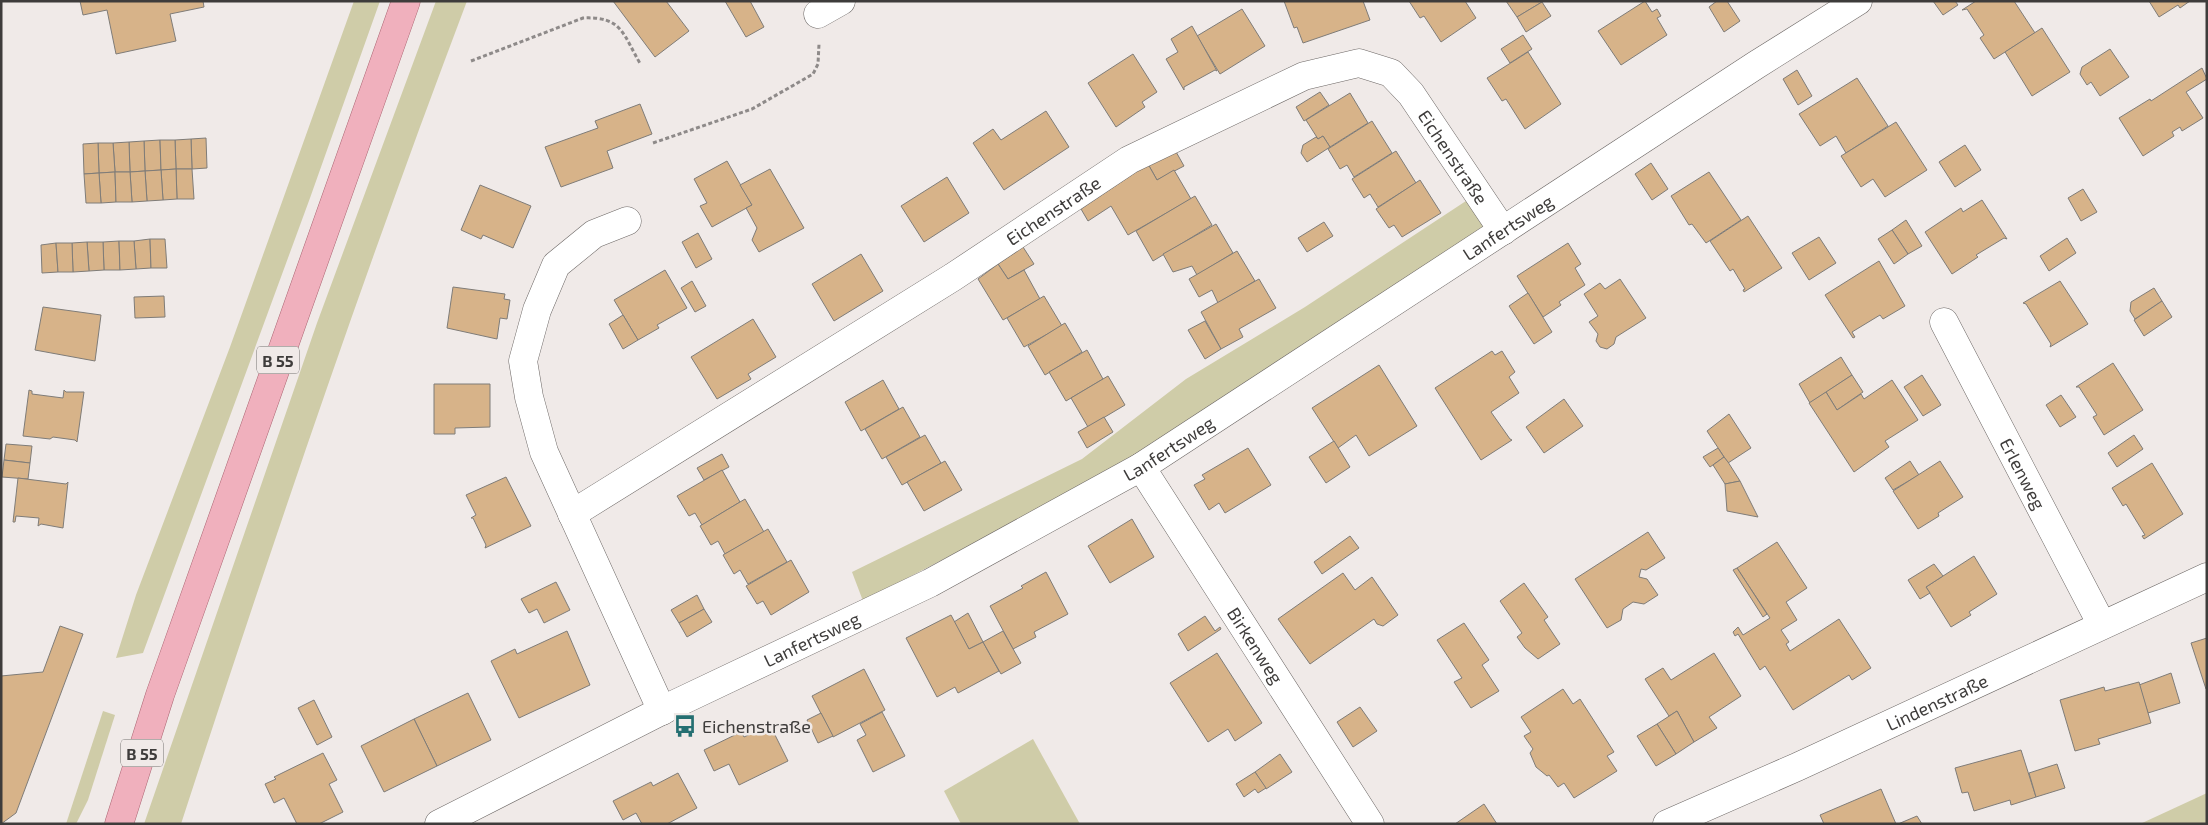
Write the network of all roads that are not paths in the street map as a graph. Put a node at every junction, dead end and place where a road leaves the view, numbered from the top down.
1 (406, 1) edge
2 (1858, 1) edge
3 (627, 221) dead end
4 (1503, 231) junction
5 (1944, 322) dead end
6 (1141, 467) junction
7 (572, 514) junction
8 (2207, 577) edge
9 (2102, 625) junction
10 (662, 711) junction
11 (119, 824) edge
12 (439, 824) edge
13 (1370, 824) edge
14 (1667, 824) edge

1 - 11 main road, B 55
2 - 4 street, Lanfertsweg
3 - 7 street
4 - 6 street, Lanfertsweg
4 - 7 street, Eichenstraße
5 - 9 street, Erlenweg
6 - 10 street, Lanfertsweg
6 - 13 street, Birkenweg
7 - 10 street
8 - 9 street, Lindenstraße
9 - 14 street, Lindenstraße
10 - 12 street, Lanfertsweg

